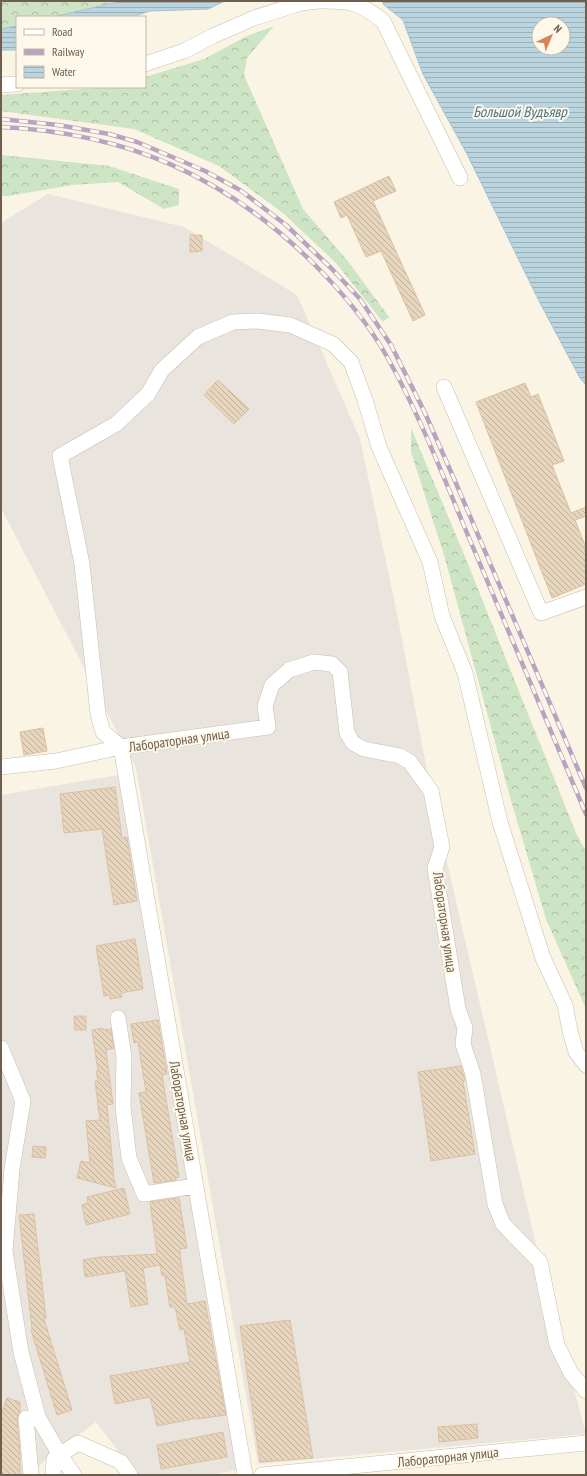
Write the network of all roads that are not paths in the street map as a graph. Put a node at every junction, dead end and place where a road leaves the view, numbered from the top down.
1 (320, 1) edge
2 (324, 1) edge
3 (146, 64) edge
4 (16, 84) edge
5 (1, 85) edge
6 (460, 178) dead end
7 (444, 387) dead end
8 (586, 597) edge
9 (121, 747) junction
10 (1, 767) edge
11 (118, 1018) dead end
12 (1, 1048) edge
13 (586, 1065) edge
14 (195, 1186) junction
15 (586, 1391) edge
16 (26, 1418) dead end
17 (586, 1443) edge
18 (60, 1455) junction
19 (31, 1475) edge
20 (53, 1475) edge
21 (74, 1475) edge
22 (130, 1475) edge
23 (244, 1475) edge
24 (271, 1475) edge

1 - 3 street
2 - 6 street
4 - 5 street
7 - 8 street
9 - 10 street, Лабораторная улица
9 - 13 street
9 - 14 street, Лабораторная улица
9 - 15 street, Лабораторная улица
11 - 14 street
12 - 18 street
14 - 23 street, Лабораторная улица
16 - 19 street
17 - 24 street, Лабораторная улица
18 - 20 street
18 - 21 street
18 - 22 street

